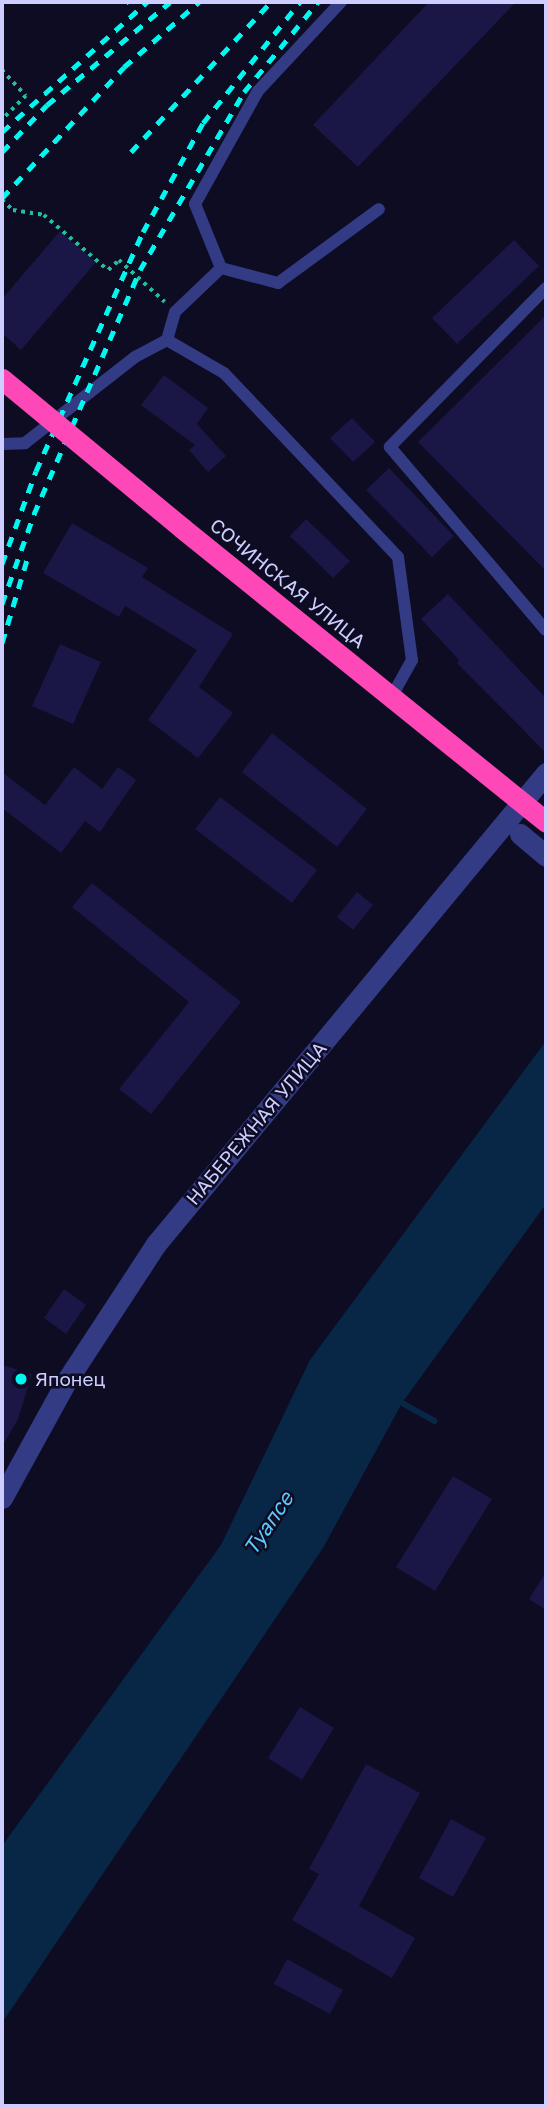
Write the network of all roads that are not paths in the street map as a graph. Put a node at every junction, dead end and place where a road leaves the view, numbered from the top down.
1 (341, 2) edge
2 (379, 209) dead end
3 (221, 268) junction
4 (546, 288) edge
5 (167, 340) junction
6 (2, 379) edge
7 (2, 444) edge
8 (546, 630) edge
9 (392, 696) junction
10 (546, 774) edge
11 (524, 803) junction
12 (546, 822) edge
13 (520, 834) dead end
14 (546, 856) edge
15 (2, 1499) edge

1 - 3 lane
2 - 3 lane
3 - 5 lane
4 - 8 lane
5 - 7 lane
5 - 9 lane
6 - 9 highway, СОЧИНСКАЯ УЛИЦА, bridge
9 - 11 highway, СОЧИНСКАЯ УЛИЦА
10 - 11 street, НАБЕРЕЖНАЯ УЛИЦА
11 - 12 highway, СОЧИНСКАЯ УЛИЦА
11 - 15 street, НАБЕРЕЖНАЯ УЛИЦА
13 - 14 street

